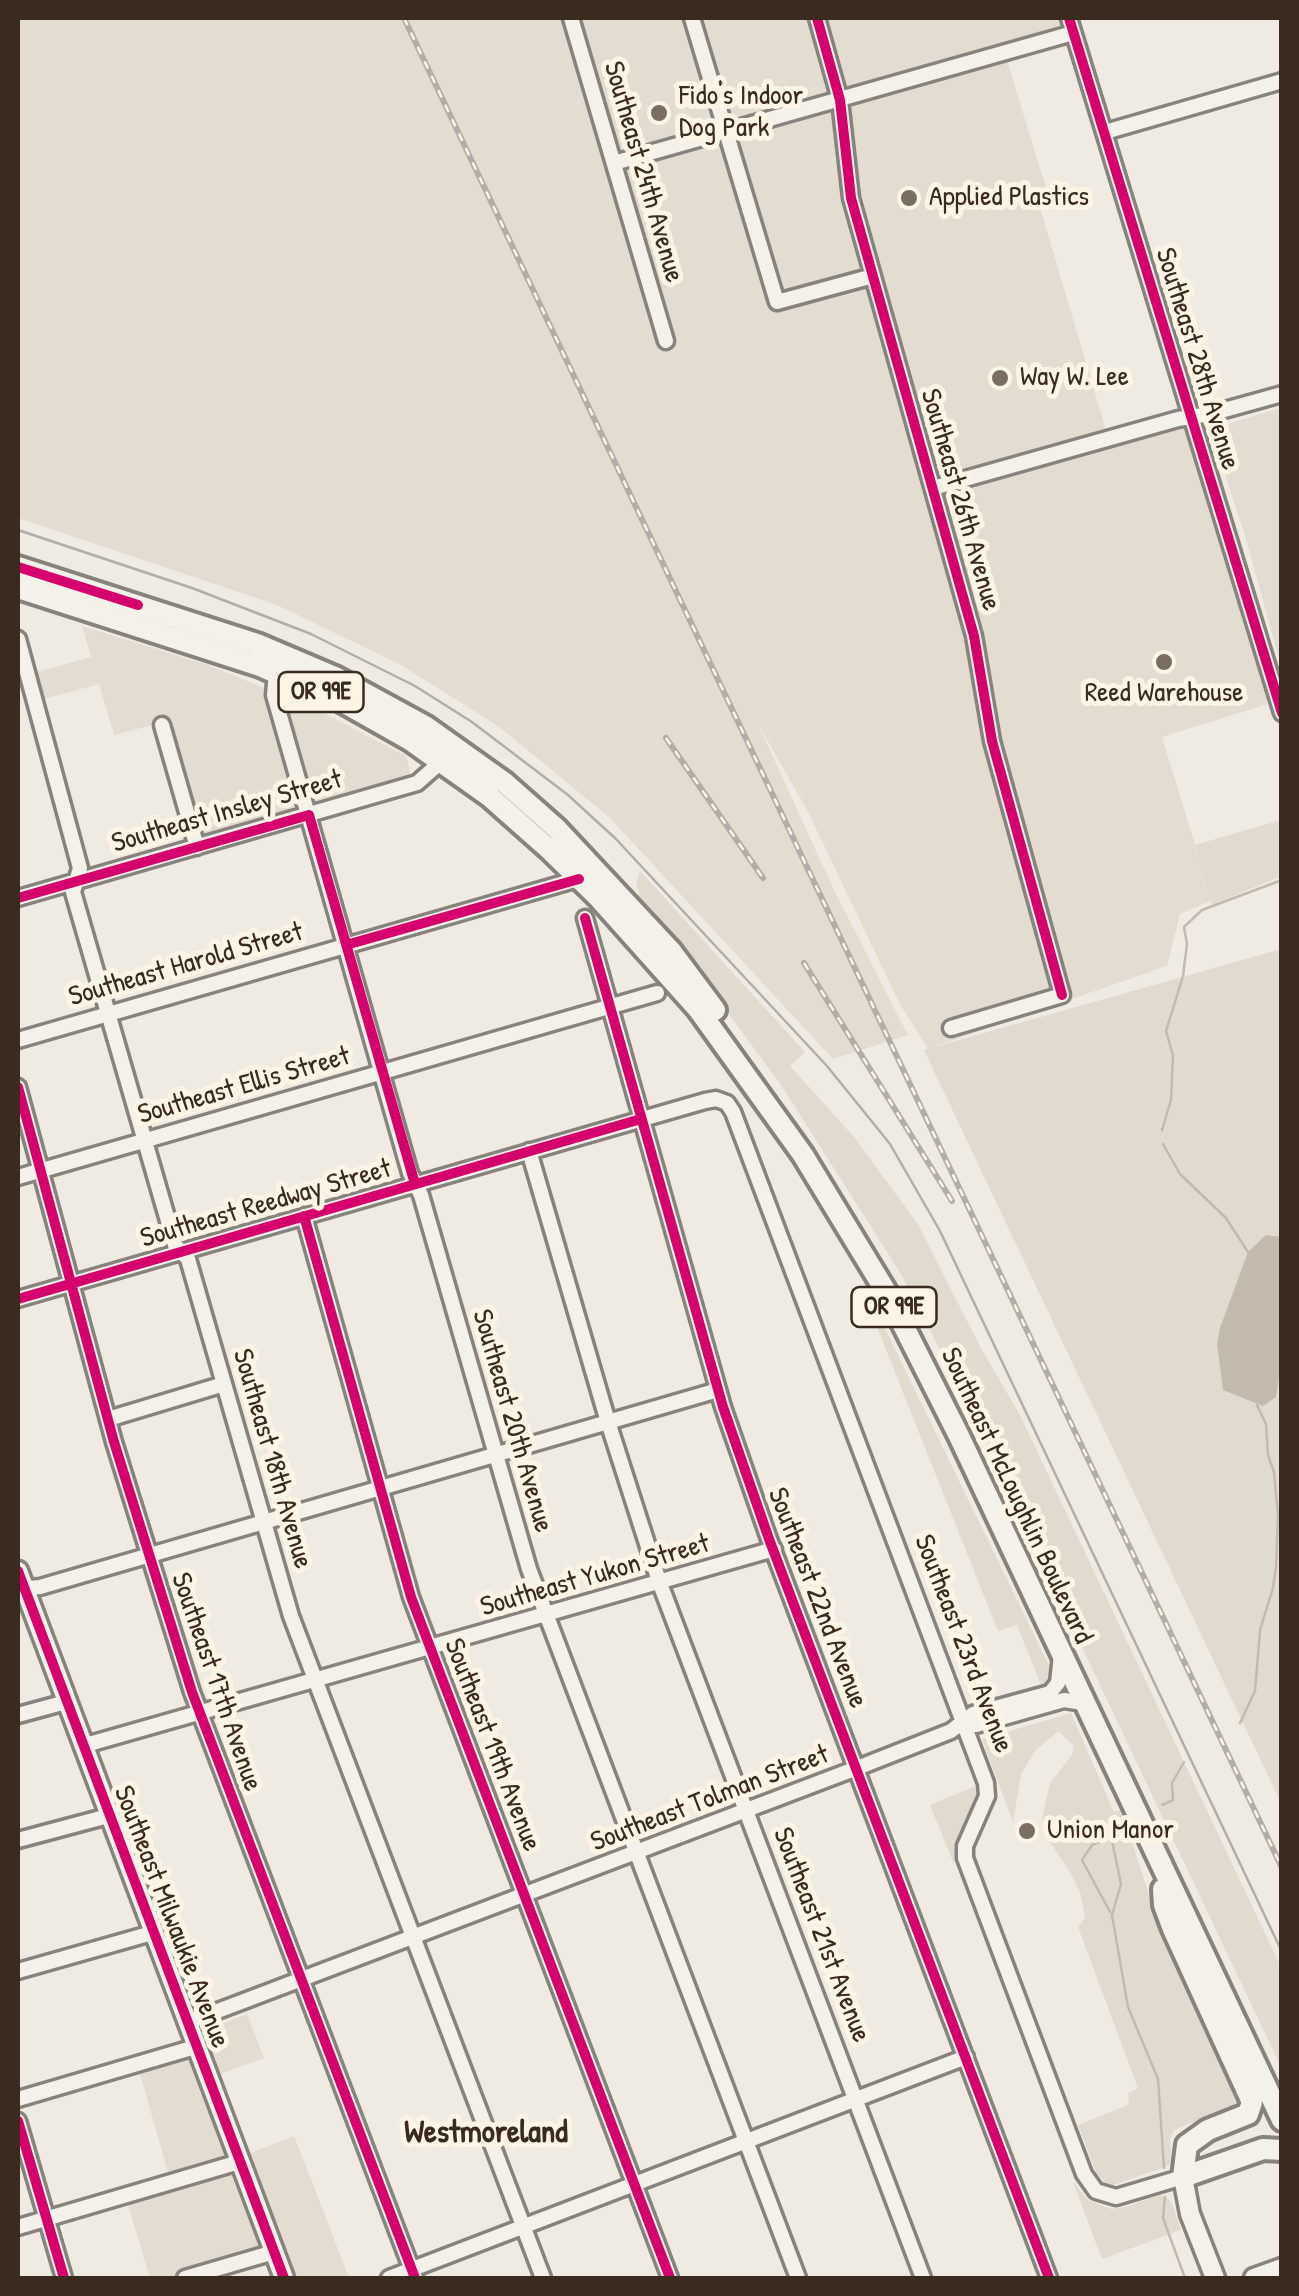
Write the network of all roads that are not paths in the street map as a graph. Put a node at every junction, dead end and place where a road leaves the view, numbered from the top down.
1 (571, 18) edge
2 (692, 18) edge
3 (817, 18) edge
4 (1071, 25) edge
5 (1282, 82) edge
6 (840, 100) junction
7 (727, 132) junction
8 (1104, 132) junction
9 (614, 163) junction
10 (873, 276) junction
11 (666, 342) dead end
12 (1282, 394) edge
13 (1191, 417) junction
14 (933, 488) junction
15 (18, 566) edge
16 (18, 588) edge
17 (18, 640) edge
18 (276, 672) junction
19 (1282, 713) edge
20 (162, 725) dead end
21 (442, 761) junction
22 (309, 815) junction
23 (197, 847) junction
24 (600, 873) junction
25 (579, 879) junction
26 (76, 882) junction
27 (18, 898) edge
28 (585, 918) dead end
29 (346, 944) junction
30 (657, 993) dead end
31 (609, 1006) junction
32 (110, 1014) junction
33 (952, 1028) dead end
34 (18, 1040) edge
35 (384, 1072) junction
36 (18, 1087) edge
37 (722, 1100) joint
38 (641, 1119) junction
39 (146, 1139) junction
40 (529, 1151) junction
41 (40, 1170) junction
42 (18, 1177) edge
43 (416, 1184) junction
44 (304, 1216) junction
45 (182, 1252) junction
46 (70, 1284) junction
47 (18, 1299) edge
48 (224, 1384) junction
49 (718, 1390) junction
50 (108, 1419) junction
51 (608, 1422) junction
52 (497, 1453) junction
53 (382, 1487) junction
54 (264, 1522) junction
55 (774, 1549) junction
56 (148, 1556) junction
57 (659, 1581) junction
58 (20, 1583) edge
59 (546, 1614) junction
60 (431, 1646) junction
61 (1061, 1655) junction
62 (315, 1680) junction
63 (66, 1702) junction
64 (1083, 1703) junction
65 (200, 1713) junction
66 (18, 1714) edge
67 (963, 1724) junction
68 (82, 1746) junction
69 (857, 1768) junction
70 (746, 1810) junction
71 (1143, 1814) junction
72 (108, 1816) junction
73 (18, 1840) edge
74 (634, 1851) junction
75 (1166, 1877) junction
76 (524, 1894) junction
77 (152, 1932) junction
78 (413, 1937) junction
79 (18, 1971) edge
80 (301, 1979) junction
81 (186, 2023) junction
82 (195, 2046) junction
83 (966, 2057) junction
84 (1282, 2090) edge
85 (18, 2098) edge
86 (856, 2098) junction
87 (18, 2120) edge
88 (1282, 2120) edge
89 (745, 2141) junction
90 (1282, 2150) edge
91 (239, 2162) junction
92 (1183, 2177) junction
93 (634, 2184) junction
94 (46, 2218) junction
95 (18, 2226) edge
96 (523, 2226) junction
97 (274, 2252) junction
98 (1282, 2268) edge
99 (413, 2274) edge
100 (64, 2278) edge
101 (186, 2278) edge
102 (284, 2278) edge
103 (389, 2278) edge
104 (543, 2278) edge
105 (670, 2278) edge
106 (798, 2278) edge
107 (924, 2278) edge
108 (1049, 2278) edge
109 (1214, 2278) edge
110 (1254, 2278) edge

1 - 9 street, Southeast 24th Avenue
2 - 7 street
3 - 6 street, Southeast 26th Avenue
4 - 6 street
4 - 8 street, Southeast 28th Avenue
5 - 8 street
6 - 7 street
6 - 10 street, Southeast 26th Avenue
7 - 9 street
7 - 10 street
8 - 13 street, Southeast 28th Avenue
9 - 11 street, Southeast 24th Avenue
10 - 14 street, Southeast 26th Avenue
12 - 13 street
13 - 14 street
13 - 19 street, Southeast 28th Avenue
14 - 33 street, Southeast 26th Avenue
15 - 24 highway, Southeast McLoughlin Boulevard / OR 99E
16 - 18 highway, Southeast McLoughlin Boulevard / OR 99E
17 - 26 street, Southeast 18th Avenue
18 - 21 highway, Southeast McLoughlin Boulevard / OR 99E
18 - 22 street, Southeast 20th Avenue
20 - 23 street
21 - 22 street, Southeast Insley Street
21 - 25 highway, Southeast McLoughlin Boulevard / OR 99E
22 - 23 street, Southeast Insley Street
22 - 29 street, Southeast 20th Avenue
23 - 26 street, Southeast Insley Street
24 - 25 street, Southeast Harold Street
24 - 71 highway, Southeast McLoughlin Boulevard / OR 99E
25 - 29 street, Southeast Harold Street
25 - 61 highway, Southeast McLoughlin Boulevard / OR 99E
26 - 27 street, Southeast Insley Street
26 - 32 street, Southeast 18th Avenue
28 - 31 street, Southeast 22nd Avenue
29 - 32 street, Southeast Harold Street
29 - 35 street, Southeast 20th Avenue
30 - 31 street, Southeast Ellis Street
31 - 35 street, Southeast Ellis Street
31 - 38 street, Southeast 22nd Avenue
32 - 34 street, Southeast Harold Street
32 - 39 street, Southeast 18th Avenue
35 - 39 street, Southeast Ellis Street
35 - 43 street, Southeast 20th Avenue
36 - 41 street, Southeast 17th Avenue
37 - 38 street, Southeast Reedway Street
37 - 67 street, Southeast 23rd Avenue
38 - 40 street, Southeast Reedway Street
38 - 49 street, Southeast 22nd Avenue
39 - 41 street, Southeast Ellis Street
39 - 45 street, Southeast 18th Avenue
40 - 43 street, Southeast Reedway Street
40 - 51 street, Southeast 21st Avenue
41 - 42 street, Southeast Ellis Street
41 - 46 street, Southeast 17th Avenue
43 - 44 street, Southeast Reedway Street
43 - 52 street, Southeast 20th Avenue
44 - 45 street, Southeast Reedway Street
44 - 53 street, Southeast 19th Avenue
45 - 46 street, Southeast Reedway Street
45 - 48 street, Southeast 18th Avenue
46 - 47 street, Southeast Reedway Street
46 - 50 street, Southeast 17th Avenue
48 - 50 street
48 - 54 street, Southeast 18th Avenue
49 - 51 street
49 - 55 street, Southeast 22nd Avenue
50 - 56 street, Southeast 17th Avenue
51 - 52 street
51 - 57 street, Southeast 21st Avenue
52 - 53 street
52 - 59 street, Southeast 20th Avenue
53 - 54 street
53 - 60 street, Southeast 19th Avenue
54 - 56 street
54 - 62 street, Southeast 18th Avenue
55 - 57 street, Southeast Yukon Street
55 - 69 street, Southeast 22nd Avenue
56 - 58 street
56 - 65 street, Southeast 17th Avenue
57 - 59 street, Southeast Yukon Street
57 - 70 street, Southeast 21st Avenue
58 - 63 main road, Southeast Milwaukie Avenue
59 - 60 street, Southeast Yukon Street
59 - 74 street, Southeast 20th Avenue
60 - 62 street, Southeast Yukon Street
60 - 76 street, Southeast 19th Avenue
61 - 64 highway, Southeast McLoughlin Boulevard / OR 99E
61 - 67 street, Southeast Tolman Street
62 - 65 street, Southeast Yukon Street
62 - 78 street, Southeast 18th Avenue
63 - 66 street
63 - 68 main road, Southeast Milwaukie Avenue
64 - 67 street, Southeast Tolman Street
64 - 71 highway, Southeast McLoughlin Boulevard / OR 99E
65 - 68 street, Southeast Yukon Street
65 - 80 street, Southeast 17th Avenue
67 - 69 street, Southeast Tolman Street
67 - 92 street, Southeast 23rd Avenue
68 - 72 main road, Southeast Milwaukie Avenue
69 - 70 street, Southeast Tolman Street
69 - 83 street, Southeast 22nd Avenue
70 - 74 street, Southeast Tolman Street
70 - 86 street, Southeast 21st Avenue
71 - 75 highway, Southeast McLoughlin Boulevard / OR 99E
71 - 84 highway, Southeast McLoughlin Boulevard / OR 99E
72 - 73 street
72 - 77 main road, Southeast Milwaukie Avenue
74 - 76 street, Southeast Tolman Street
74 - 89 street, Southeast 20th Avenue
75 - 88 highway, Southeast McLoughlin Boulevard / OR 99E
75 - 92 highway
76 - 78 street, Southeast Tolman Street
76 - 93 street, Southeast 19th Avenue
77 - 79 street
77 - 81 main road, Southeast Milwaukie Avenue
78 - 80 street, Southeast Tolman Street
78 - 96 street, Southeast 18th Avenue
80 - 81 street, Southeast Tolman Street
80 - 99 street, Southeast 17th Avenue
81 - 82 main road, Southeast Milwaukie Avenue
82 - 85 street
82 - 91 main road, Southeast Milwaukie Avenue
83 - 86 street
83 - 108 street, Southeast 22nd Avenue
86 - 89 street
86 - 107 street, Southeast 21st Avenue
87 - 94 street
89 - 93 street
89 - 106 street, Southeast 20th Avenue
90 - 92 highway
91 - 94 street
91 - 97 main road, Southeast Milwaukie Avenue
92 - 109 main road
93 - 96 street
93 - 105 street, Southeast 19th Avenue
94 - 95 street
94 - 100 street
96 - 99 street
96 - 104 street, Southeast 18th Avenue
97 - 101 street
97 - 102 main road, Southeast Milwaukie Avenue
98 - 110 main road
99 - 103 street

